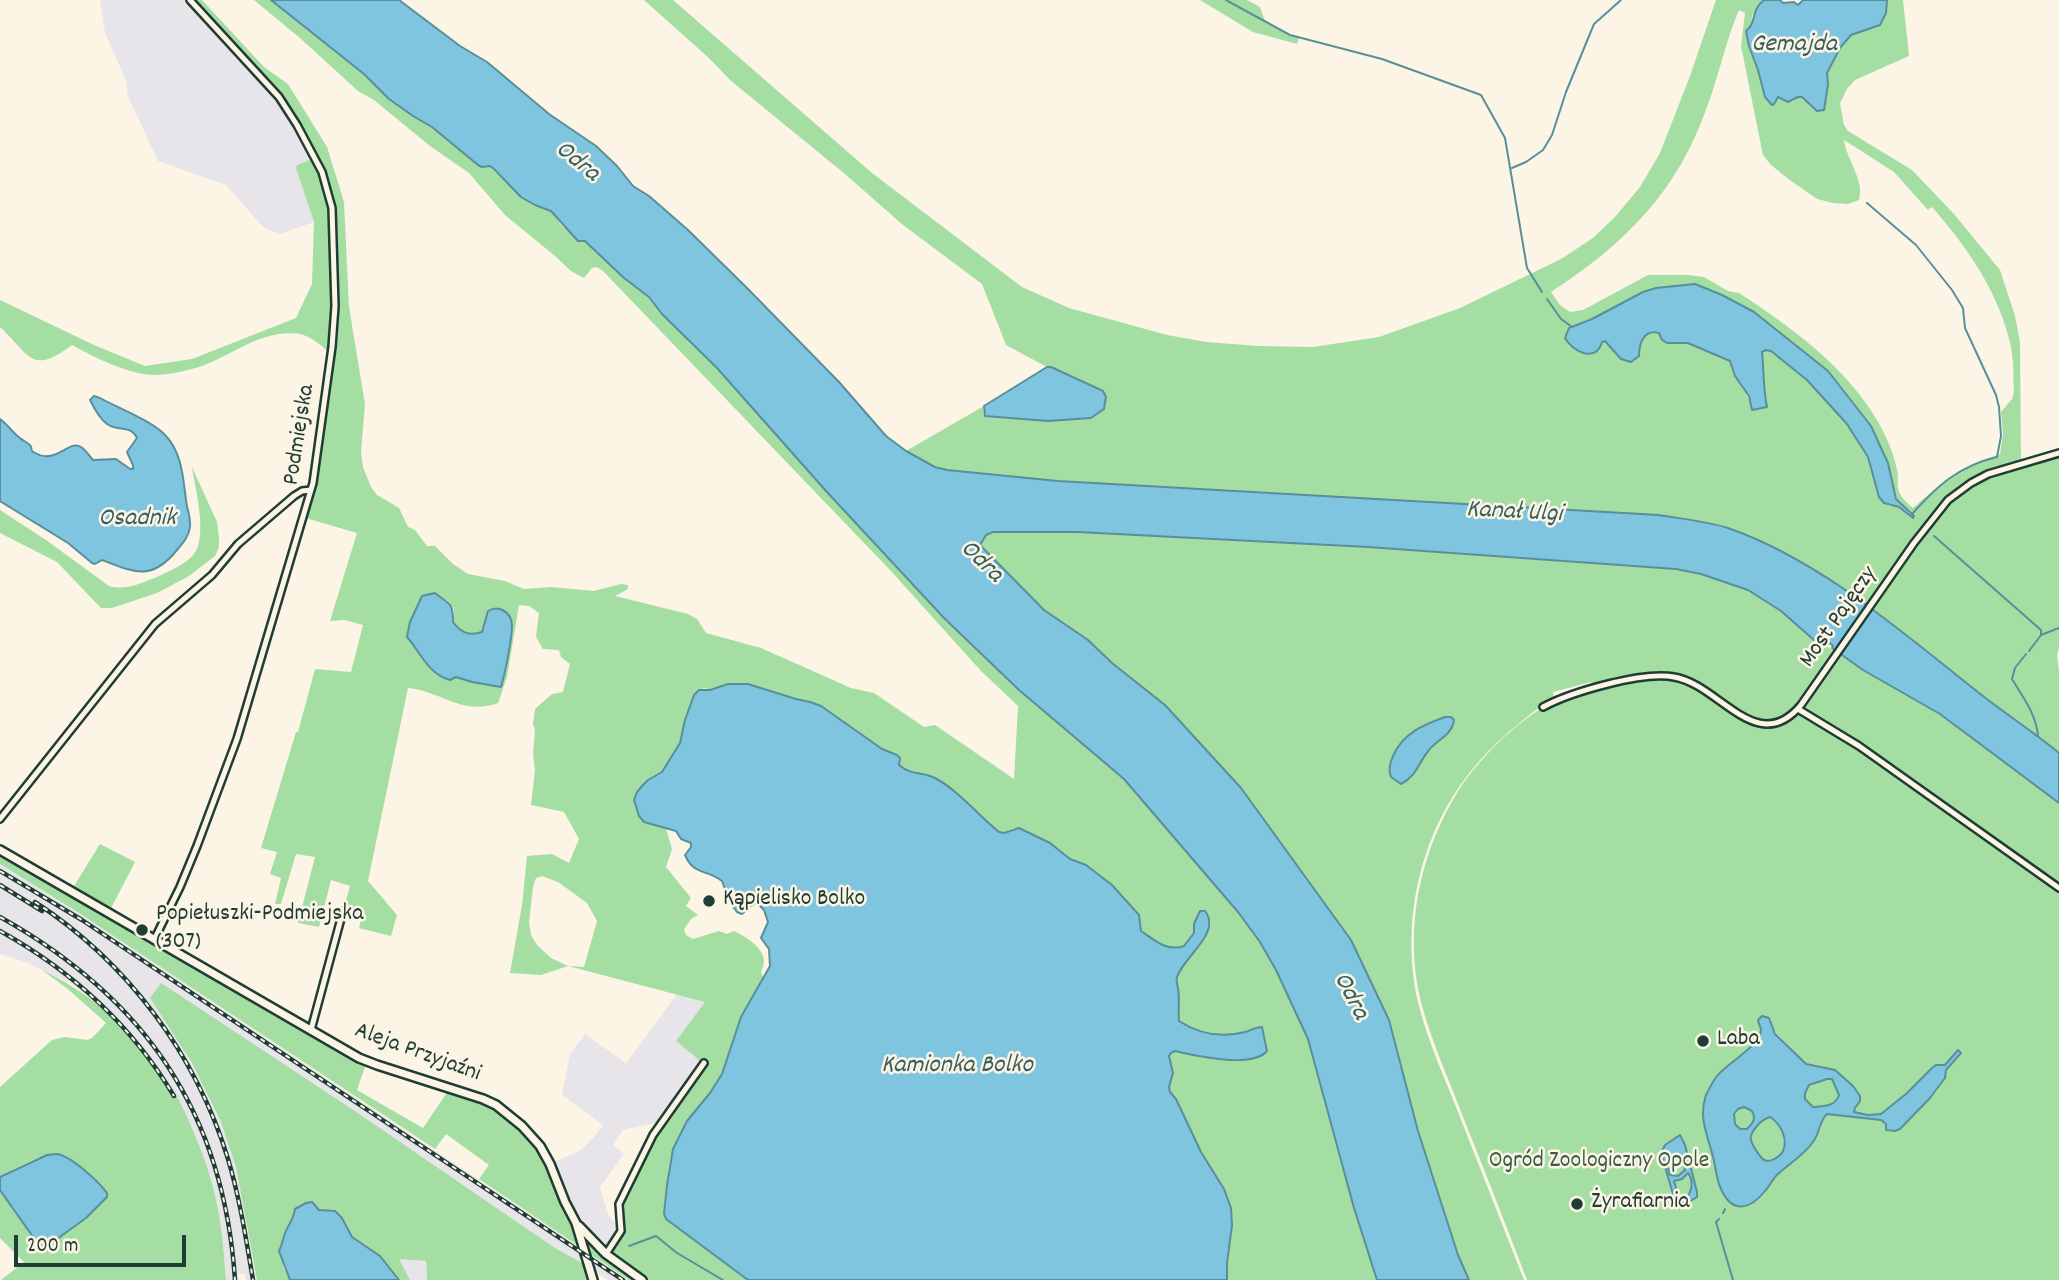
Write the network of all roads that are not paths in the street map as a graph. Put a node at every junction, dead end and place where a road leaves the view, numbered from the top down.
1 (190, 0) edge
2 (2059, 453) edge
3 (311, 490) junction
4 (1543, 707) dead end
5 (1800, 707) junction
6 (0, 819) edge
7 (0, 850) edge
8 (2059, 888) edge
9 (343, 911) dead end
10 (150, 938) junction
11 (311, 1030) junction
12 (704, 1063) dead end
13 (576, 1223) junction
14 (606, 1254) junction
15 (593, 1280) edge
16 (642, 1280) edge

1 - 3 street, Podmiejska
2 - 5 street, Most Pajęczy
3 - 6 street
3 - 10 street, Podmiejska
4 - 5 street
5 - 8 street
7 - 10 main road, Aleja Przyjaźni
9 - 11 street
10 - 11 main road, Aleja Przyjaźni
11 - 13 main road, Aleja Przyjaźni
12 - 14 street
13 - 14 main road
13 - 15 main road, Aleja Przyjaźni
14 - 16 main road

